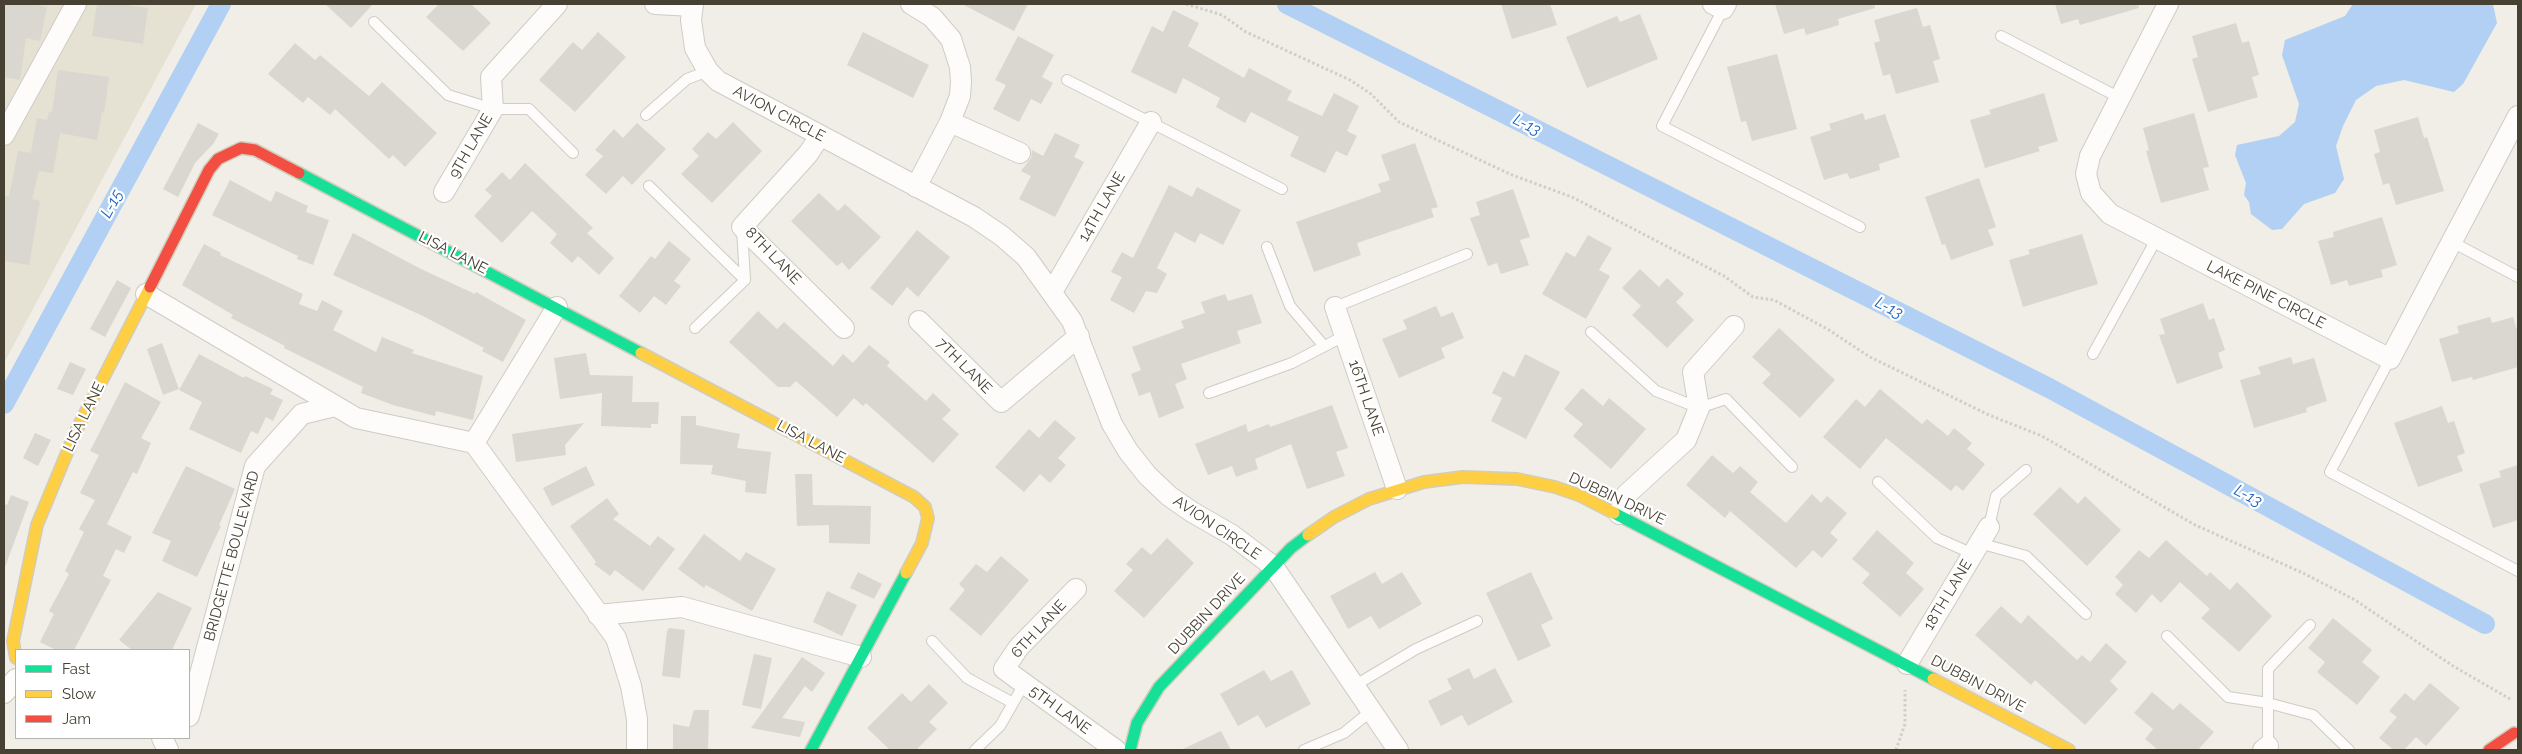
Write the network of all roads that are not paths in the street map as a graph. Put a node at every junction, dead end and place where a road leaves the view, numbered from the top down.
1 (76, 4) edge
2 (655, 4) edge
3 (2168, 4) edge
4 (693, 5) edge
5 (551, 6) edge
6 (919, 6) edge
7 (1721, 6) edge
8 (374, 22) dead end
9 (2002, 36) dead end
10 (708, 72) junction
11 (1067, 80) dead end
12 (2120, 98) junction
13 (493, 109) junction
14 (646, 114) dead end
15 (2518, 116) edge
16 (950, 122) junction
17 (1151, 122) junction
18 (4, 135) edge
19 (820, 136) junction
20 (573, 153) dead end
21 (1020, 153) dead end
22 (649, 186) dead end
23 (916, 187) junction
24 (1282, 189) dead end
25 (444, 192) dead end
26 (742, 227) junction
27 (1860, 227) dead end
28 (2157, 238) junction
29 (2452, 242) junction
30 (1268, 247) dead end
31 (1467, 254) dead end
32 (2518, 277) edge
33 (745, 280) junction
34 (1052, 292) junction
35 (146, 294) junction
36 (557, 307) junction
37 (1334, 307) joint
38 (919, 321) dead end
39 (1734, 326) dead end
40 (694, 328) dead end
41 (844, 328) dead end
42 (1591, 332) dead end
43 (1079, 336) junction
44 (1344, 336) junction
45 (1324, 346) junction
46 (2093, 354) dead end
47 (2390, 359) junction
48 (1209, 393) dead end
49 (334, 406) junction
50 (1698, 408) junction
51 (474, 444) junction
52 (1792, 467) dead end
53 (2026, 470) dead end
54 (1878, 482) dead end
55 (1397, 489) junction
56 (1619, 514) junction
57 (1981, 541) junction
58 (1273, 566) junction
59 (2518, 571) edge
60 (1076, 589) dead end
61 (2086, 614) dead end
62 (598, 615) junction
63 (1477, 621) dead end
64 (2310, 625) dead end
65 (2167, 636) dead end
66 (932, 640) dead end
67 (15, 652) edge
68 (861, 657) junction
69 (1907, 664) junction
70 (1004, 669) joint
71 (15, 680) edge
72 (1024, 684) junction
73 (1354, 686) junction
74 (4, 693) edge
75 (1013, 703) junction
76 (2268, 703) junction
77 (1371, 711) junction
78 (190, 712) edge
79 (2515, 736) edge
80 (2265, 748) edge
81 (637, 750) edge
82 (811, 750) edge
83 (975, 750) edge
84 (1116, 750) edge
85 (1130, 750) edge
86 (1304, 750) edge
87 (1398, 750) edge
88 (2069, 750) edge
89 (2349, 750) edge
90 (2489, 750) edge

1 - 18 street
2 - 4 street
3 - 12 street, LAKE PINE CIRCLE
4 - 10 street, AVION CIRCLE
5 - 13 street, 9TH LANE
6 - 16 street
7 - 27 lane
8 - 13 lane
9 - 12 lane
10 - 14 lane
10 - 19 street, AVION CIRCLE
11 - 17 lane
12 - 28 street, LAKE PINE CIRCLE
13 - 20 lane
13 - 25 street, 9TH LANE
15 - 29 street
16 - 21 street
16 - 23 street
17 - 24 lane
17 - 34 street, 14TH LANE
19 - 23 street, AVION CIRCLE
19 - 26 street, 8TH LANE
22 - 33 lane
23 - 34 street, AVION CIRCLE
26 - 33 lane
26 - 41 street, 8TH LANE
28 - 46 lane
28 - 47 street, LAKE PINE CIRCLE
29 - 32 lane
29 - 47 street
30 - 45 lane
31 - 37 lane
33 - 40 lane
34 - 43 street, AVION CIRCLE
35 - 36 street, LISA LANE
35 - 49 street
35 - 67 street, LISA LANE
36 - 51 street
36 - 68 street, LISA LANE
37 - 44 street, 16TH LANE
38 - 43 street, 7TH LANE
39 - 50 street
42 - 50 lane
43 - 58 street, AVION CIRCLE
44 - 45 lane
44 - 55 street, 16TH LANE
45 - 48 lane
47 - 59 lane
49 - 51 street
49 - 78 street, BRIDGETTE BOULEVARD
50 - 52 lane
50 - 56 street
51 - 62 street
53 - 57 lane
54 - 57 lane
55 - 56 street, DUBBIN DRIVE
55 - 58 street, DUBBIN DRIVE
56 - 69 street, DUBBIN DRIVE
57 - 61 lane
57 - 69 street, 18TH LANE
58 - 73 street, AVION CIRCLE
58 - 85 street, DUBBIN DRIVE
60 - 70 street, 6TH LANE
62 - 68 street
62 - 81 street
63 - 73 lane
64 - 76 lane
65 - 76 lane
66 - 75 lane
68 - 82 street, LISA LANE
69 - 88 street, DUBBIN DRIVE
70 - 72 street, 5TH LANE
71 - 74 street
72 - 75 lane
72 - 84 street, 5TH LANE
73 - 77 street, AVION CIRCLE
75 - 83 lane
76 - 80 lane
76 - 89 lane
77 - 86 lane
77 - 87 street, AVION CIRCLE
79 - 90 street

